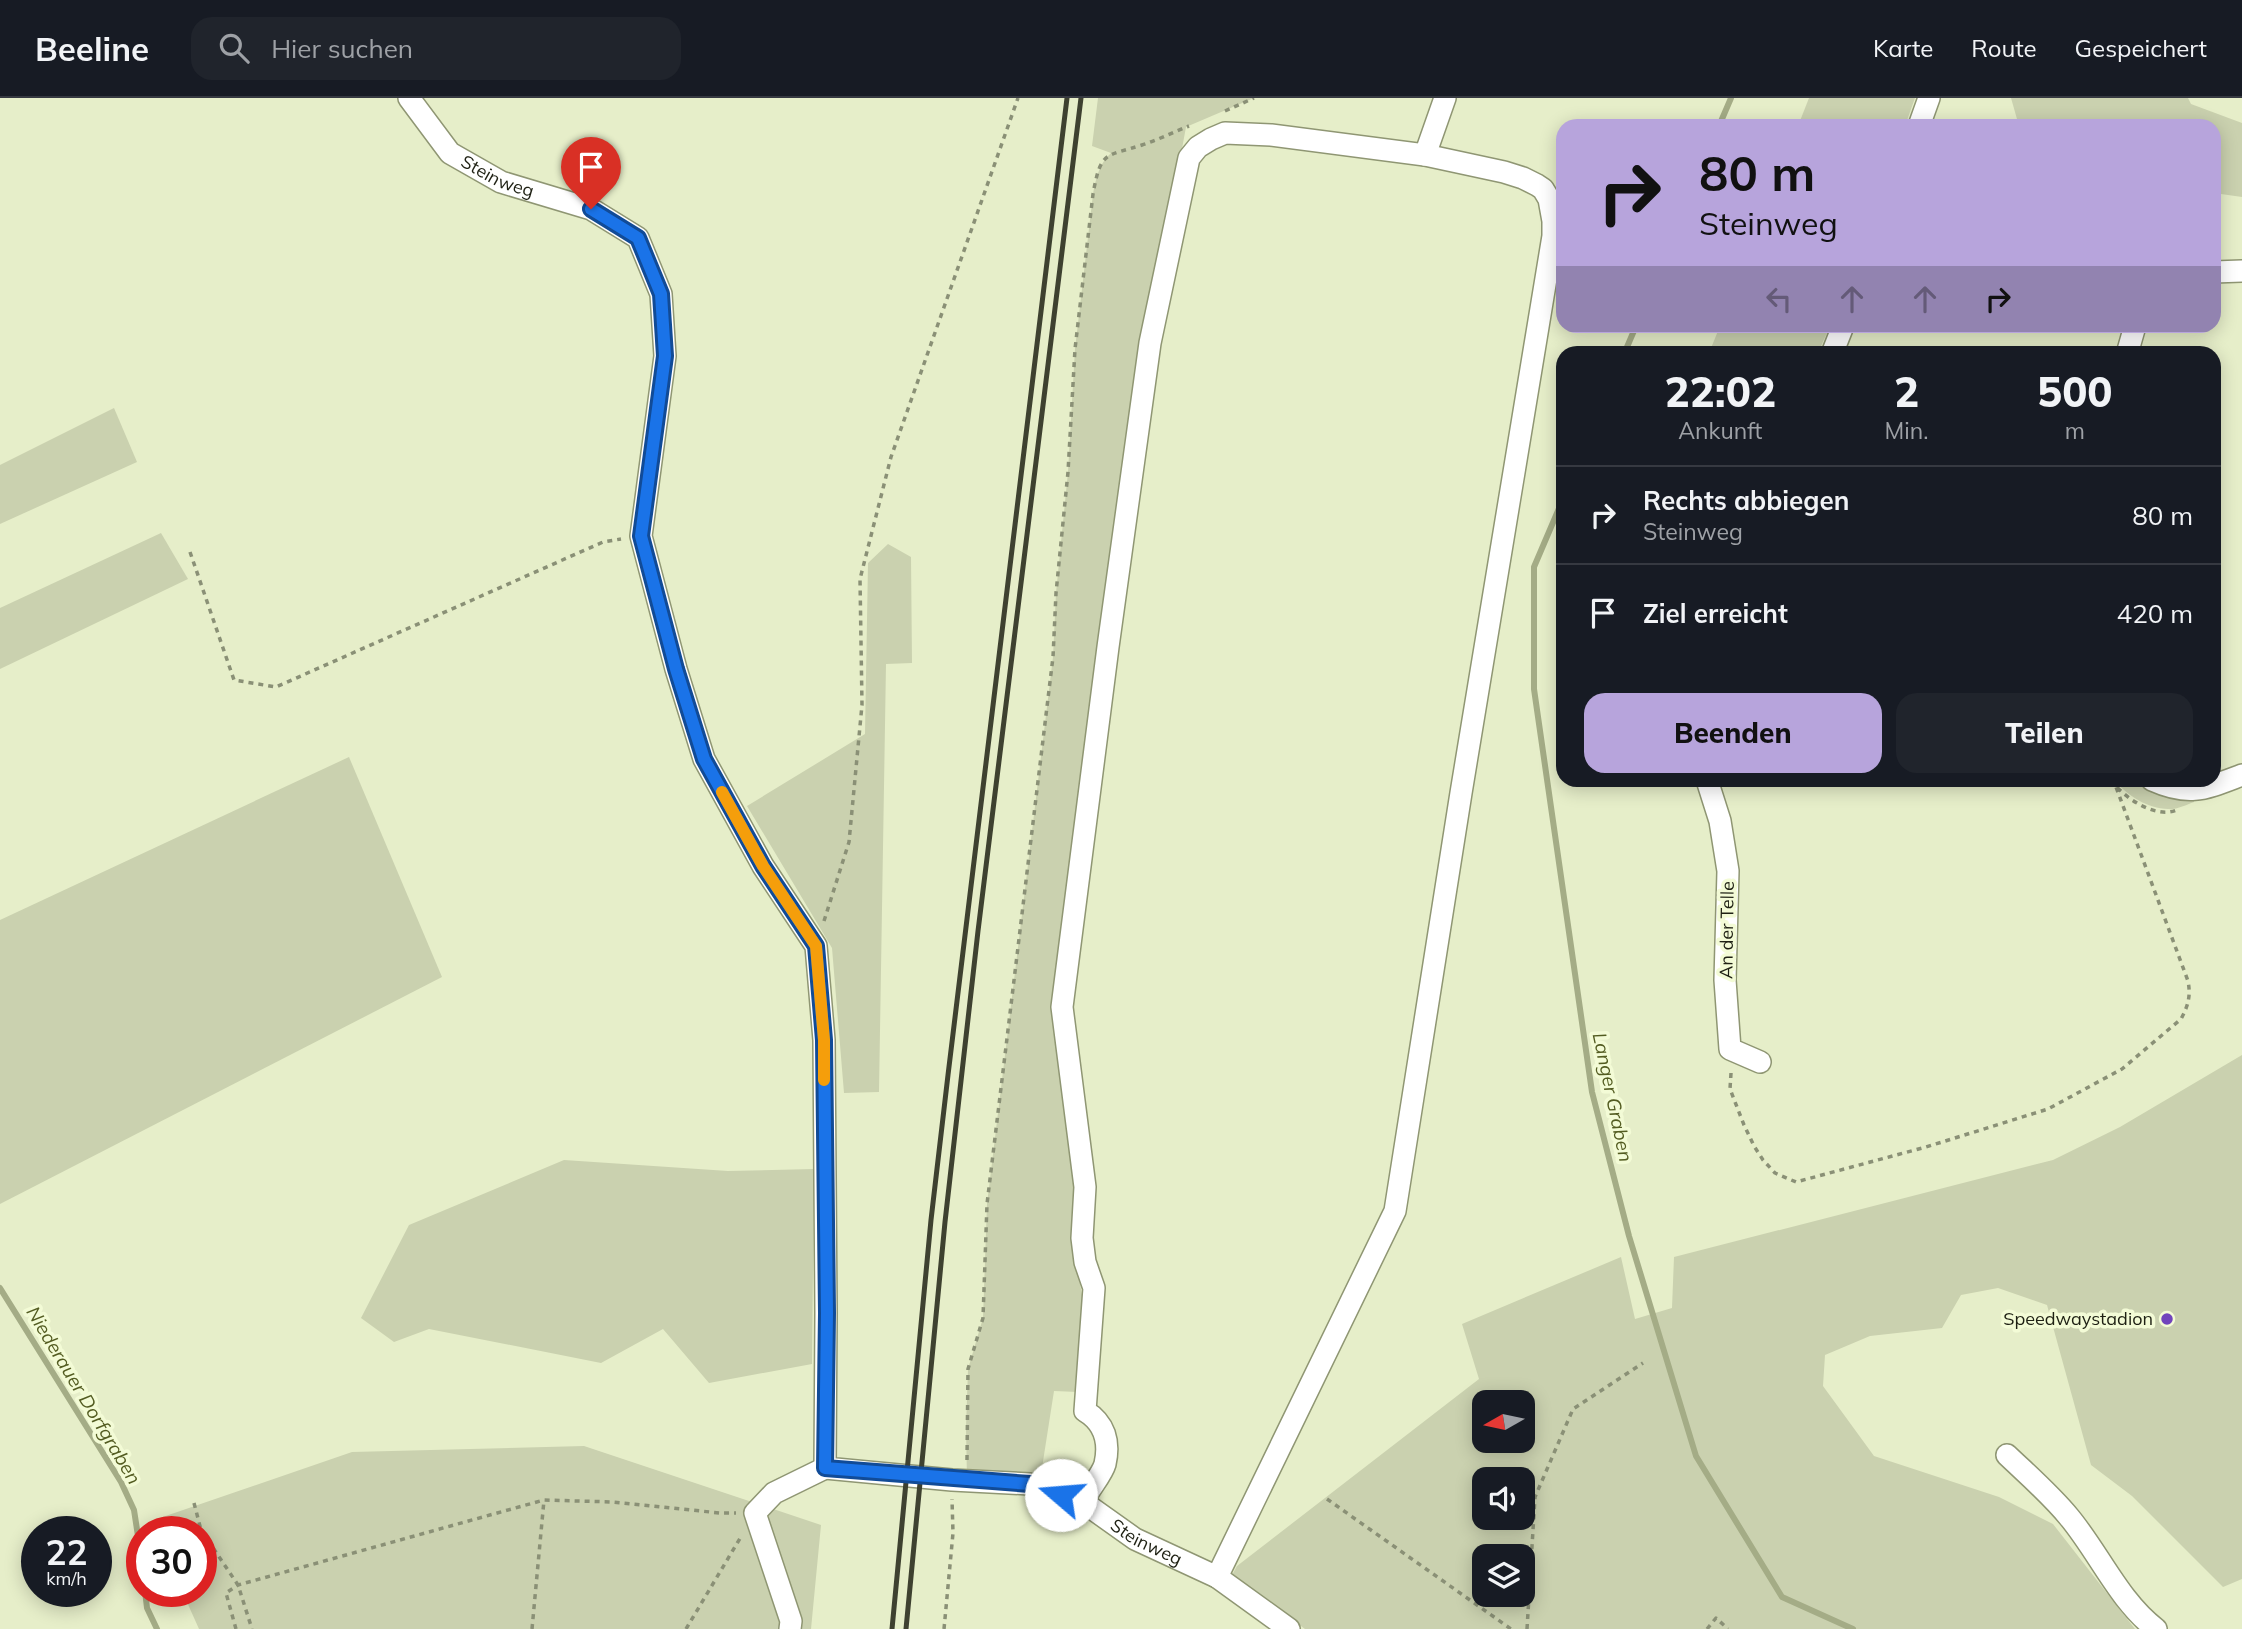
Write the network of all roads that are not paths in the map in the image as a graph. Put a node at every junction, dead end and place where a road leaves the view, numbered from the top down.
1 (409, 98) edge
2 (1445, 98) edge
3 (1929, 98) edge
4 (1922, 119) edge
5 (1425, 155) junction
6 (2242, 271) edge
7 (2221, 272) edge
8 (2242, 775) edge
9 (2221, 782) edge
10 (1709, 787) edge
11 (2168, 787) edge
12 (2208, 787) edge
13 (1760, 1062) dead end
14 (2007, 1455) dead end
15 (825, 1468) junction
16 (1083, 1502) junction
17 (1217, 1577) junction
18 (790, 1629) edge
19 (1289, 1629) edge
20 (2156, 1629) edge

1 - 15 street, Steinweg
2 - 5 street
3 - 4 street
5 - 16 street
5 - 17 street
6 - 7 street
8 - 9 street
10 - 13 street, An der Telle
11 - 12 street
14 - 20 street
15 - 16 street, Steinweg
15 - 18 street
16 - 17 street, Steinweg
17 - 19 street, Steinweg

